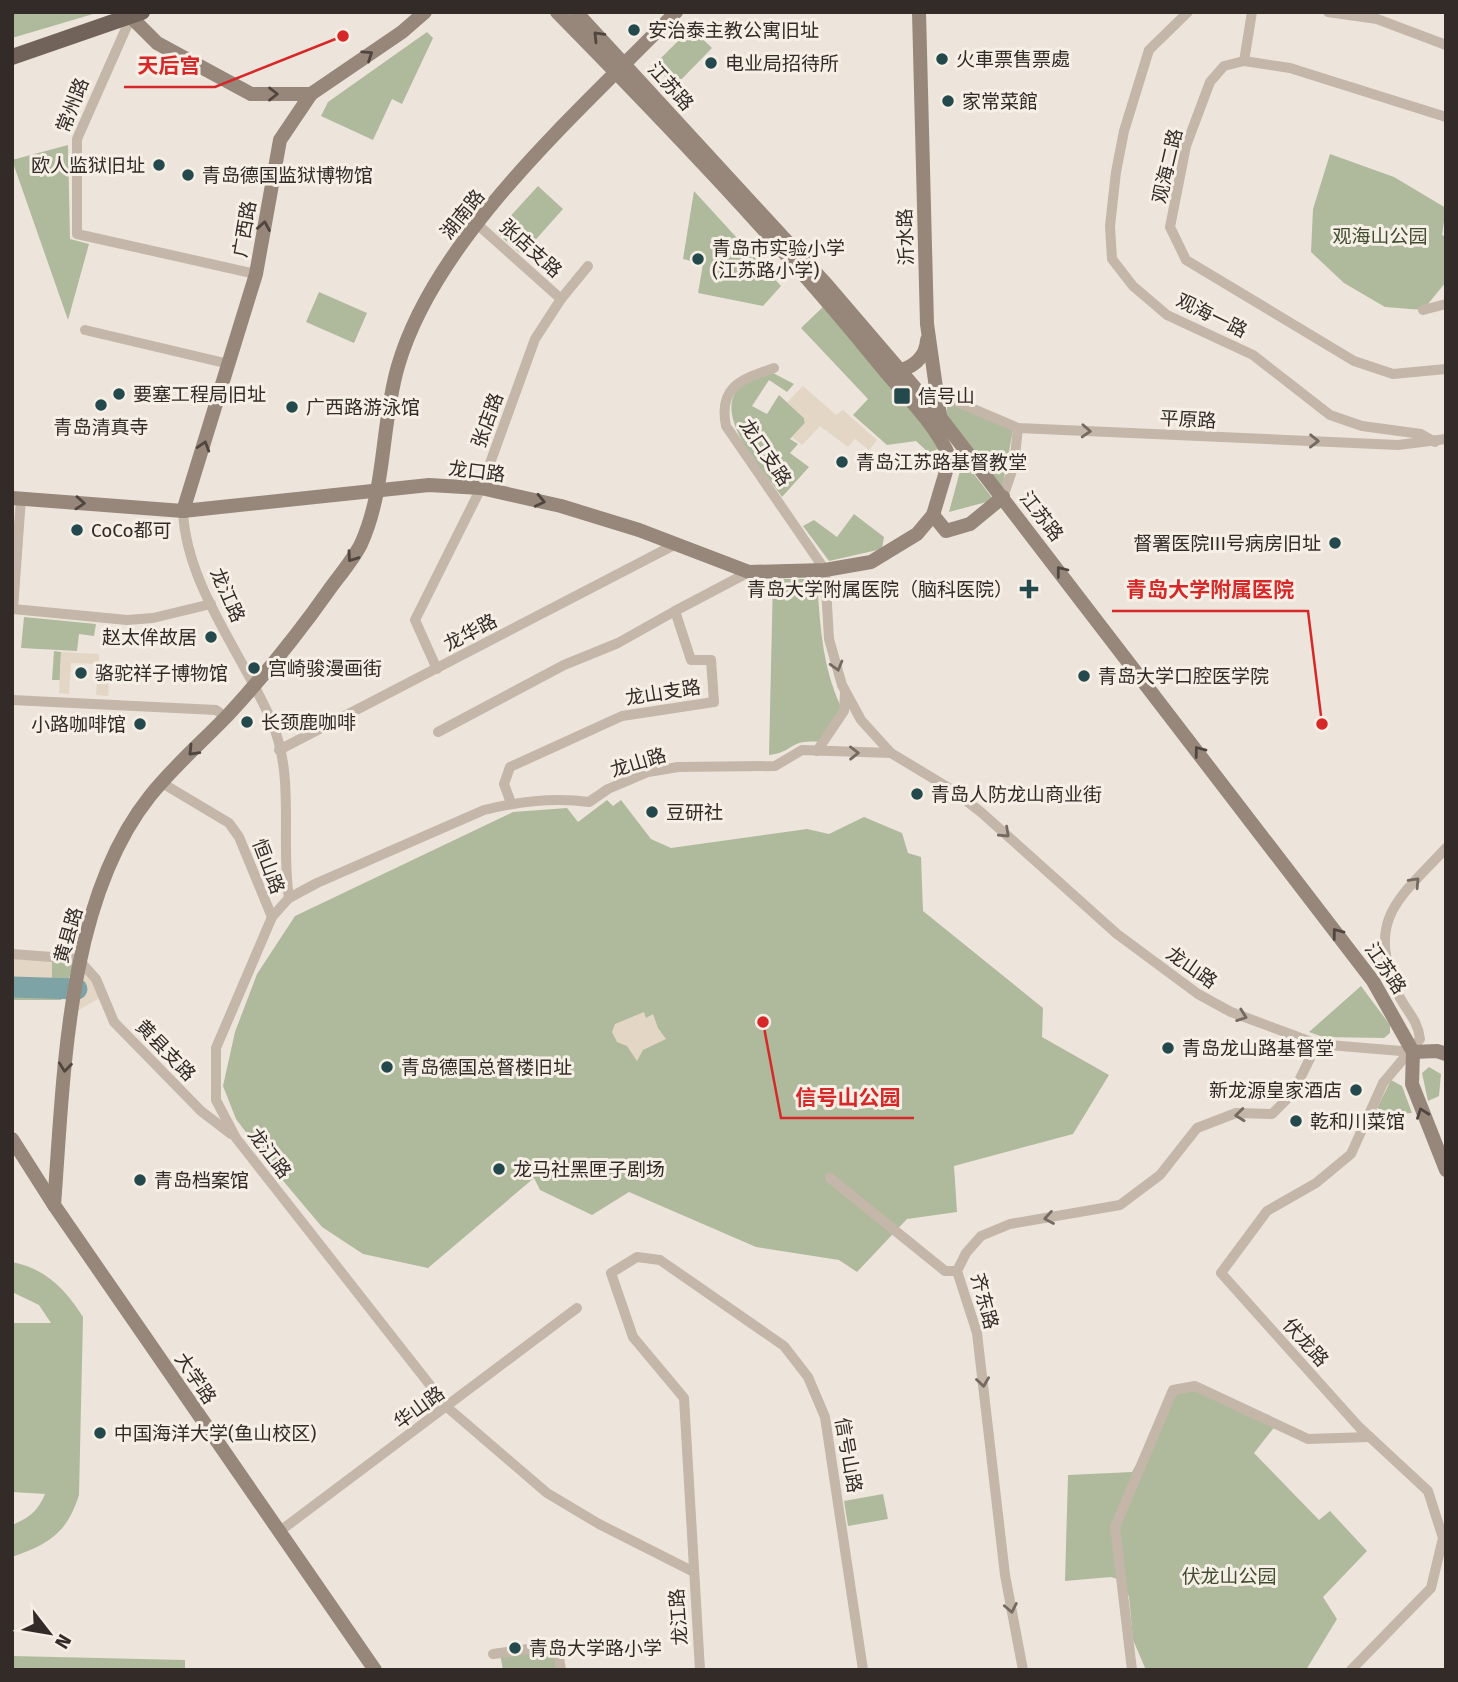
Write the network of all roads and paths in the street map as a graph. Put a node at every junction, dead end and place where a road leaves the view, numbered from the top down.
1 (425, 12) edge
2 (556, 12) edge
3 (576, 12) edge
4 (676, 12) edge
5 (919, 12) edge
6 (1188, 12) edge
7 (1252, 12) edge
8 (1328, 12) edge
9 (136, 15) edge
10 (1446, 45) edge
11 (12, 57) edge
12 (1244, 61) junction
13 (621, 69) junction
14 (311, 94) junction
15 (1446, 117) edge
16 (477, 224) junction
17 (589, 266) dead end
18 (256, 274) junction
19 (561, 299) junction
20 (1446, 304) edge
21 (1423, 310) dead end
22 (927, 324) junction
23 (85, 330) dead end
24 (885, 362) junction
25 (229, 364) junction
26 (774, 368) dead end
27 (1446, 369) edge
28 (901, 371) junction
29 (936, 393) junction
30 (940, 417) junction
31 (1018, 428) junction
32 (1440, 441) edge
33 (950, 458) junction
34 (972, 458) junction
35 (481, 488) junction
36 (375, 493) junction
37 (1003, 497) junction
38 (17, 498) edge
39 (183, 511) junction
40 (933, 515) junction
41 (946, 531) junction
42 (917, 534) junction
43 (676, 544) junction
44 (825, 570) junction
45 (749, 572) junction
46 (211, 604) junction
47 (675, 611) junction
48 (437, 669) junction
49 (253, 688) junction
50 (845, 693) junction
51 (12, 700) edge
52 (226, 717) junction
53 (438, 732) dead end
54 (279, 750) junction
55 (817, 751) junction
56 (891, 752) junction
57 (162, 783) junction
58 (512, 803) junction
59 (1446, 848) edge
60 (289, 898) junction
61 (272, 918) junction
62 (12, 954) edge
63 (78, 959) junction
64 (1317, 1044) junction
65 (1413, 1052) junction
66 (1446, 1054) edge
67 (236, 1138) junction
68 (12, 1139) edge
69 (1446, 1170) edge
70 (830, 1178) dead end
71 (54, 1205) junction
72 (957, 1271) junction
73 (577, 1308) dead end
74 (448, 1408) junction
75 (1370, 1437) junction
76 (280, 1531) junction
77 (692, 1571) junction
78 (492, 1654) dead end
79 (375, 1670) edge
80 (561, 1670) edge
81 (700, 1670) edge
82 (863, 1670) edge
83 (1023, 1670) edge
84 (1132, 1670) edge
85 (1351, 1670) edge

14 -> 1 main road, 广西路
2 - 13 main road, 江苏路
13 -> 3 main road, 江苏路
4 - 13 main road, 湖南路
5 - 22 main road, 沂水路
6 - 32 street, 观海一路
7 - 12 street
8 - 10 street
9 - 11 main road
9 -> 14 main road
9 - 18 street, 常州路
12 - 15 street
12 - 27 street, 观海二路
13 - 16 main road, 湖南路
13 - 24 main road, 江苏路
18 -> 14 main road, 广西路
16 - 19 street, 张店支路
16 - 36 main road, 湖南路
17 - 19 street, 张店路
18 - 25 main road, 广西路
19 - 35 street, 张店路
20 - 21 street
22 - 24 main road
22 - 28 main road
22 - 29 main road, 沂水路
23 - 25 street
24 - 28 main road, 江苏路
24 - 33 main road, 江苏路
39 -> 25 main road, 广西路
26 - 44 street, 龙口支路
28 - 30 main road, 江苏路
29 - 30 main road, 沂水路
29 - 31 street, 平原路
30 - 33 main road, 沂水路
30 - 34 main road, 江苏路
31 -> 32 street, 平原路
31 - 37 street
33 - 34 main road
33 - 40 main road, 龙口路
34 - 37 main road, 江苏路
35 - 36 main road, 龙口路
35 -> 43 main road, 龙口路
35 - 48 street, 张店路
36 - 39 main road, 龙口路
36 -> 49 main road, 黄县路
37 - 41 main road, 龙口路
65 -> 37 main road, 江苏路
38 -> 39 main road, 龙口路
38 - 46 street
39 - 46 street, 龙江路
40 - 41 main road
40 - 42 main road, 龙口路
41 - 42 main road, 龙口路
42 - 44 main road, 龙口路
43 - 45 main road, 龙口路
43 - 48 street, 龙华路
44 - 45 main road, 龙口路
44 -> 50 street, 龙山路
45 - 47 street
46 - 49 street, 龙江路
47 - 53 street
47 - 58 street, 龙山支路
48 - 54 street, 龙华路
49 - 52 main road, 黄县路
49 - 54 street, 龙江路
50 - 55 street
50 - 56 street, 龙山路
51 - 52 street
52 -> 57 main road, 黄县路
54 - 60 street, 龙江路
55 -> 56 street, 龙山路
55 - 58 street, 龙山路
56 -> 64 street, 龙山路
57 - 61 street, 恒山路
57 - 63 main road, 黄县路
58 - 60 street, 龙山路
65 -> 59 street
60 - 61 street, 龙江路
61 - 67 street, 龙江路
62 - 63 street
63 - 67 street, 黄县支路
63 -> 71 main road, 黄县路
64 - 65 street, 龙山路
64 -> 72 street, 齐东路
65 - 66 main road
69 -> 65 main road
65 - 75 street, 伏龙路
67 - 74 street, 龙江路
68 - 71 main road, 大学路
70 - 72 street
71 - 76 main road, 大学路
72 -> 83 street, 齐东路
73 - 74 street, 华山路
74 - 76 street, 华山路
74 - 77 street, 龙江路
75 - 84 street
75 - 85 street, 伏龙路
76 - 79 main road, 大学路
77 - 81 street, 龙江路
77 - 82 street, 信号山路
78 - 80 street

